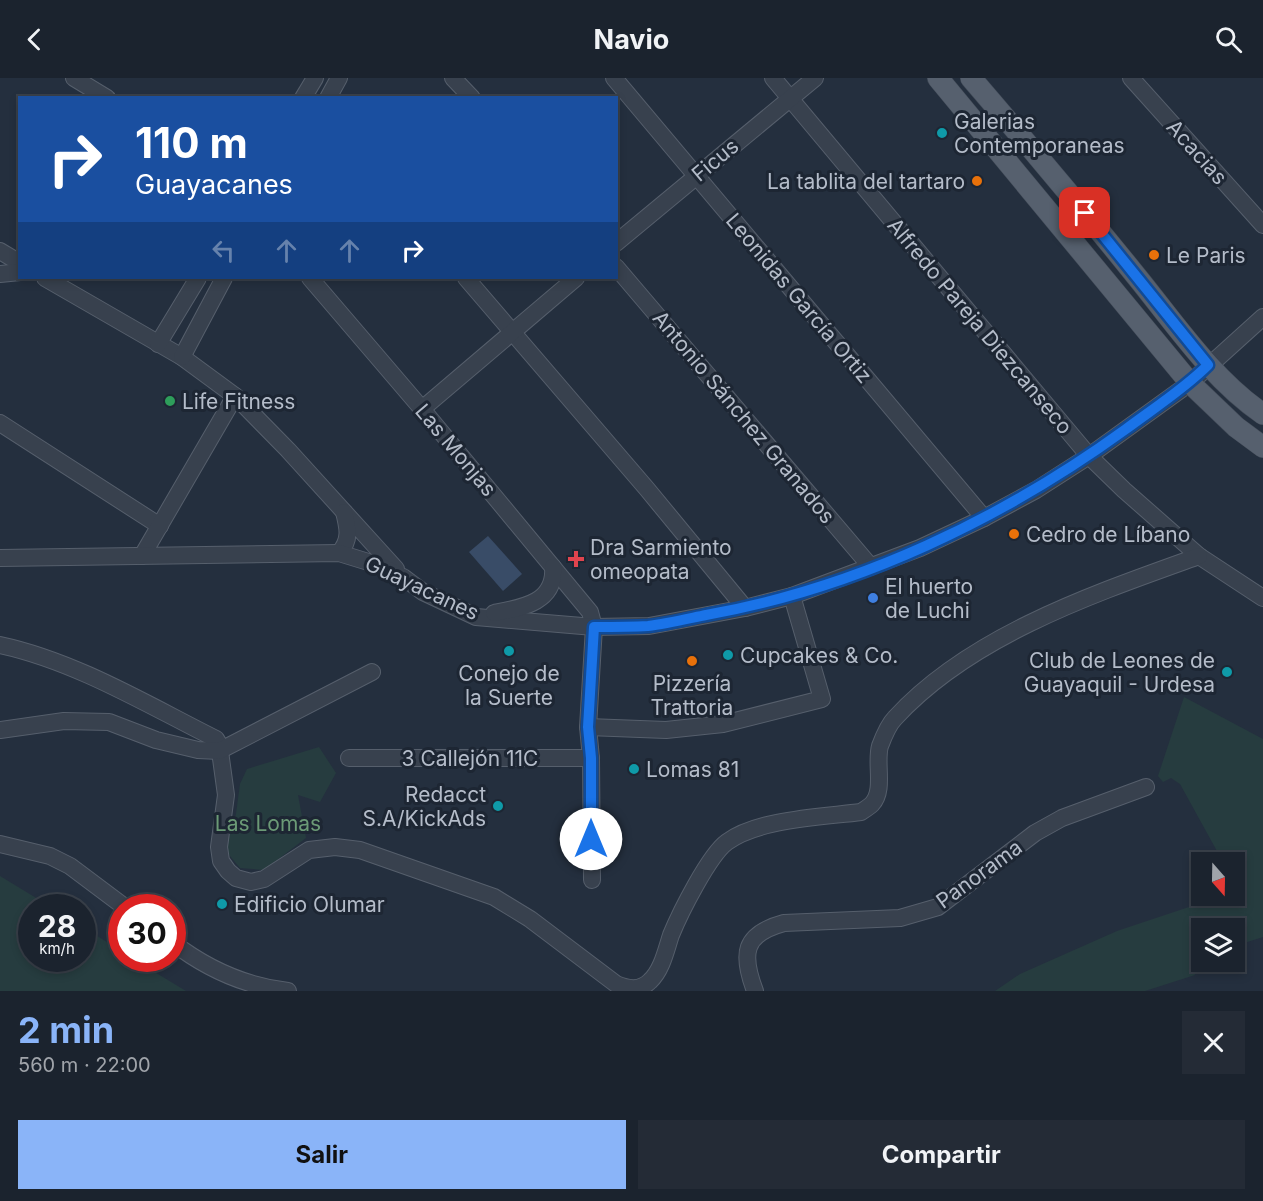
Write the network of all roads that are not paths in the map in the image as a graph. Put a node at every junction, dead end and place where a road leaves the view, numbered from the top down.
1 (74, 78) edge
2 (315, 78) edge
3 (339, 78) edge
4 (453, 78) edge
5 (614, 78) edge
6 (773, 78) edge
7 (815, 78) edge
8 (938, 78) edge
9 (971, 78) edge
10 (1131, 78) edge
11 (104, 96) edge
12 (304, 96) edge
13 (329, 96) edge
14 (470, 96) edge
15 (790, 98) junction
16 (1043, 162) junction
17 (697, 175) junction
18 (1022, 178) junction
19 (1263, 225) edge
20 (618, 241) edge
21 (0, 251) edge
22 (18, 262) edge
23 (618, 269) edge
24 (18, 272) edge
25 (0, 274) edge
26 (47, 279) edge
27 (197, 279) edge
28 (223, 279) edge
29 (311, 279) edge
30 (467, 279) edge
31 (575, 279) edge
32 (1263, 317) edge
33 (512, 331) junction
34 (158, 344) junction
35 (182, 357) junction
36 (1208, 365) junction
37 (1191, 383) junction
38 (236, 396) junction
39 (422, 409) junction
40 (1263, 414) edge
41 (0, 423) edge
42 (1263, 447) edge
43 (1089, 456) junction
44 (344, 512) junction
45 (984, 518) junction
46 (160, 526) junction
47 (339, 553) junction
48 (142, 556) junction
49 (1200, 556) junction
50 (0, 558) edge
51 (553, 567) junction
52 (871, 567) junction
53 (403, 576) junction
54 (792, 596) junction
55 (1263, 598) edge
56 (746, 608) junction
57 (476, 617) junction
58 (594, 627) junction
59 (0, 645) edge
60 (372, 672) dead end
61 (588, 727) junction
62 (0, 730) edge
63 (219, 751) junction
64 (349, 758) dead end
65 (591, 758) junction
66 (1146, 787) dead end
67 (0, 844) edge
68 (592, 880) dead end
69 (108, 894) edge
70 (186, 951) edge
71 (288, 991) edge
72 (755, 991) edge

1 - 11 street
2 - 12 street
3 - 13 street
4 - 14 street
5 - 17 street, Leonidas García Ortiz
6 - 15 street, Alfredo Pareja Diezcanseco
7 - 15 street, Ficus
8 - 18 main road
9 - 16 main road
10 - 19 street, Acacias
15 - 17 street, Ficus
15 - 43 street, Alfredo Pareja Diezcanseco
16 - 18 main road
16 - 36 main road
17 - 20 street, Ficus
17 - 45 street, Leonidas García Ortiz
18 - 37 main road
21 - 22 street
23 - 52 street, Antonio Sánchez Granados
24 - 25 street
26 - 34 street
27 - 34 street
28 - 35 street
29 - 39 street, Las Monjas
30 - 33 street
31 - 33 street
32 - 36 street, Guayacanes
33 - 39 street
33 - 56 street
34 - 35 street
35 - 38 street
36 - 37 street, Guayacanes
36 - 40 main road
37 - 42 main road
37 - 43 street, Guayacanes
38 - 44 street
38 - 46 street
39 - 51 street, Las Monjas
41 - 46 street
43 - 45 street, Guayacanes
43 - 49 street, Alfredo Pareja Diezcanseco
44 - 47 street
44 - 53 street
45 - 52 street, Guayacanes
46 - 48 street
47 - 48 street, Guayacanes
47 - 53 street, Guayacanes
48 - 50 street, Guayacanes
49 - 55 street, Alfredo Pareja Diezcanseco
49 - 63 street
51 - 57 street
51 - 58 street, Las Monjas
52 - 54 street, Guayacanes
53 - 57 street, Guayacanes
54 - 56 street, Guayacanes
54 - 61 street
56 - 58 street, Guayacanes
57 - 58 street, Guayacanes
58 - 61 street
59 - 63 street
60 - 63 street
61 - 65 street
62 - 63 street
64 - 65 street, 3 Callejón 11C
65 - 68 street
66 - 72 street, Panorama
67 - 69 street
70 - 71 street

